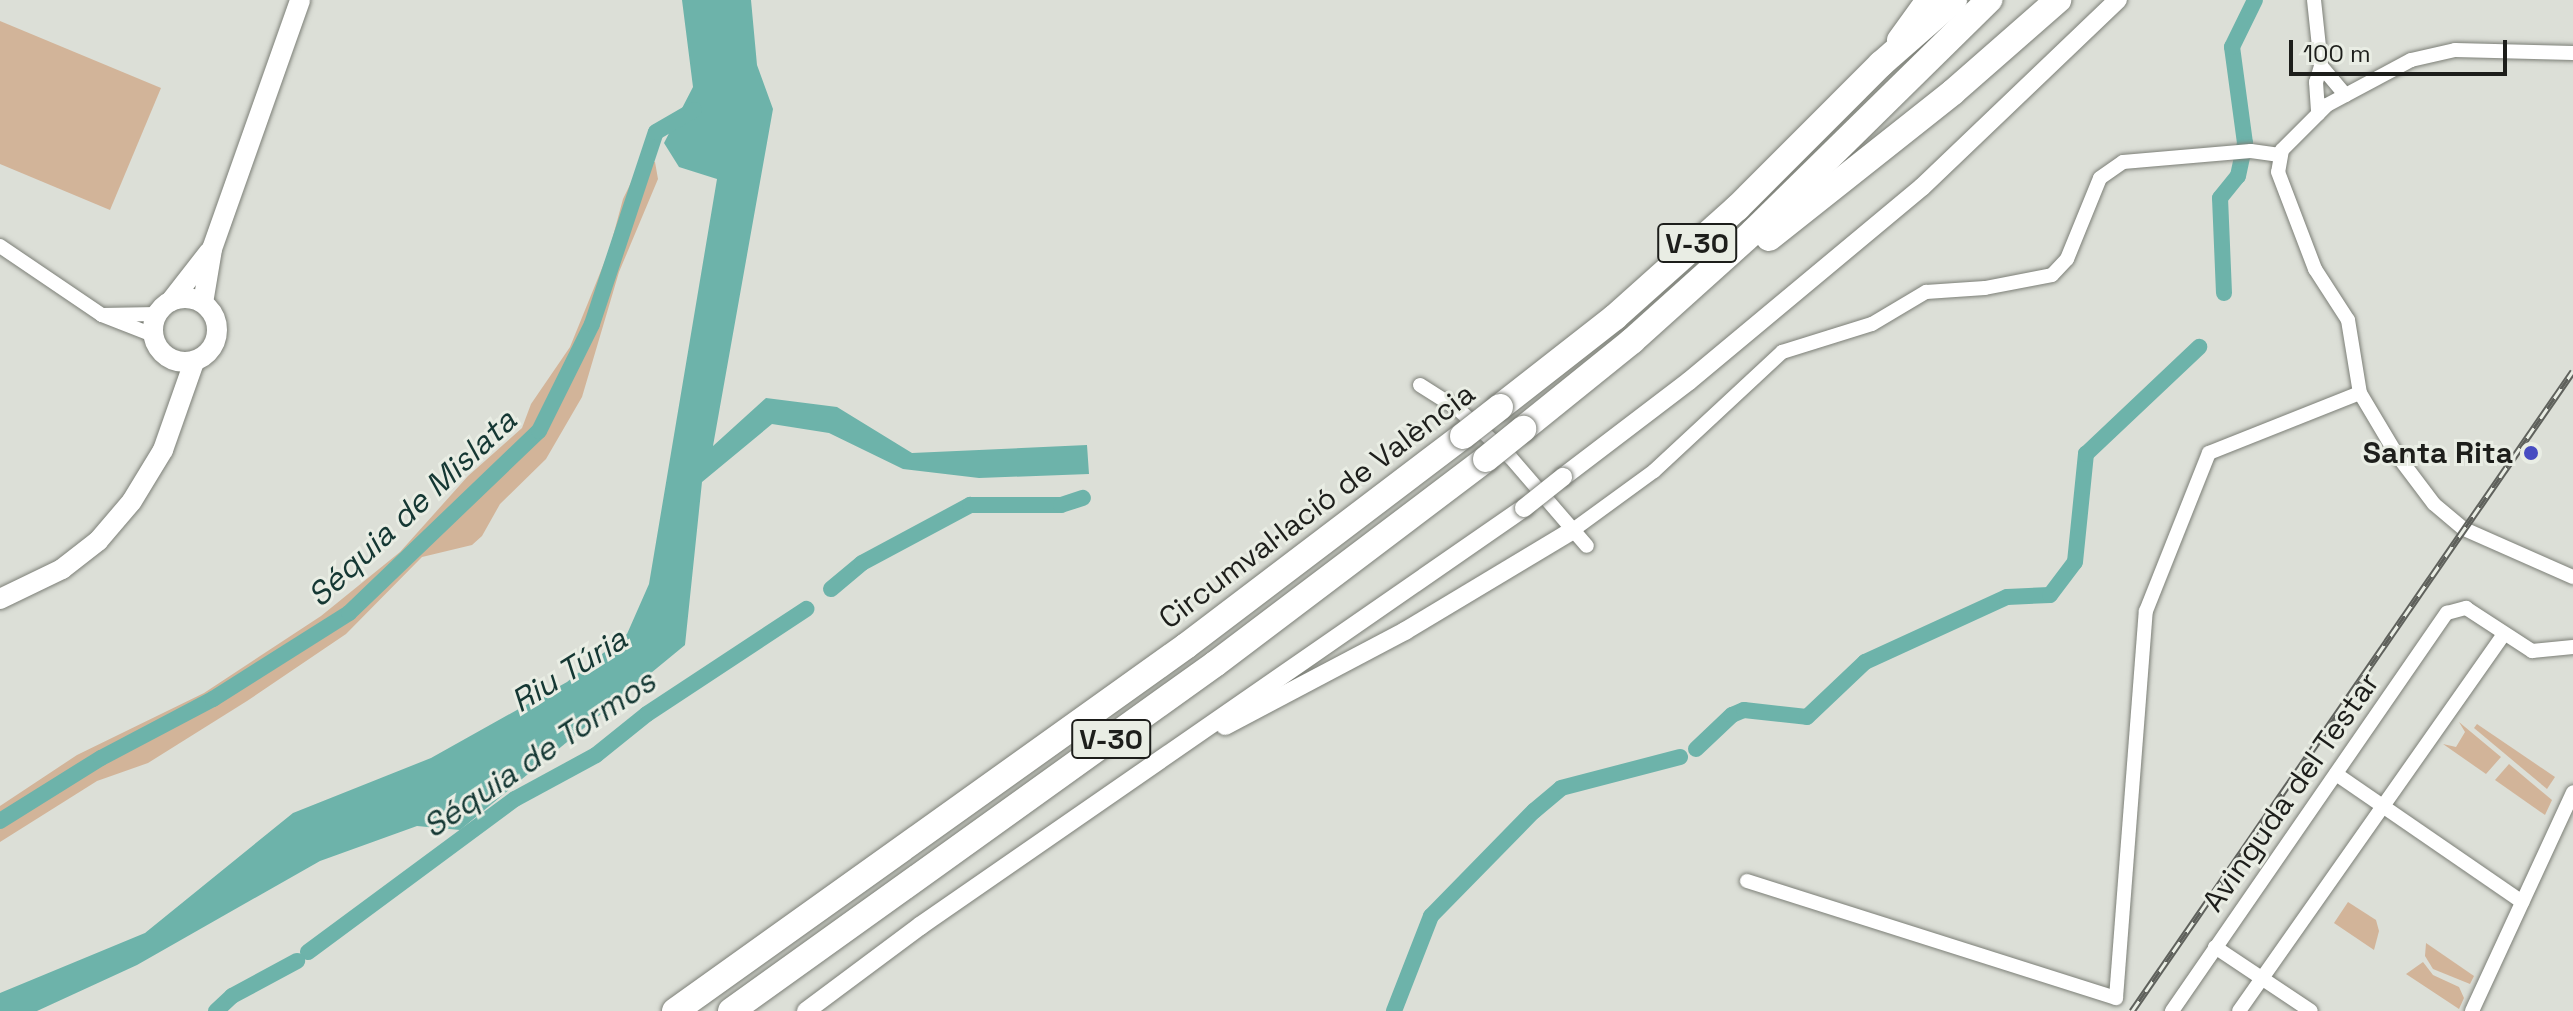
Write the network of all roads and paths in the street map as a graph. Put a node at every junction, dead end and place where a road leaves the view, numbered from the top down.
1 (300, 0) edge
2 (1928, 0) edge
3 (1954, 0) edge
4 (1989, 0) edge
5 (2058, 0) edge
6 (2118, 0) edge
7 (2314, 0) edge
8 (293, 10) edge
9 (2573, 53) edge
10 (1881, 64) junction
11 (2321, 66) junction
12 (2345, 95) junction
13 (2323, 110) junction
14 (2280, 155) junction
15 (0, 246) edge
16 (212, 249) junction
17 (203, 303) junction
18 (164, 307) junction
19 (102, 315) junction
20 (153, 335) junction
21 (1632, 341) junction
22 (184, 361) junction
23 (1420, 385) dead end
24 (2360, 393) junction
25 (1573, 530) junction
26 (1587, 546) dead end
27 (2573, 577) edge
28 (0, 599) edge
29 (2503, 635) junction
30 (2573, 647) edge
31 (1186, 743) junction
32 (2336, 774) junction
33 (2573, 792) edge
34 (2381, 805) junction
35 (2568, 817) edge
36 (1747, 881) dead end
37 (2522, 902) junction
38 (2215, 947) junction
39 (2261, 978) junction
40 (675, 1011) edge
41 (731, 1011) edge
42 (806, 1011) edge
43 (2172, 1011) edge
44 (2239, 1011) edge
45 (2311, 1011) edge
46 (2472, 1011) edge

1 - 8 main road
2 - 10 highway
3 - 10 highway, Circumval·lació de València / V-30
4 - 21 highway, V-30
5 - 21 highway
6 - 31 street, bridge
7 - 11 street
8 - 16 main road
9 - 12 street
10 - 40 highway, Circumval·lació de València / V-30, bridge
11 - 12 street
11 - 13 street
12 - 13 street
13 - 14 street
14 - 24 street
14 - 25 street
15 - 19 street
16 - 17 main road
16 - 18 main road
17 - 18 main road
17 - 22 main road
18 - 19 street
18 - 20 main road
19 - 20 street
20 - 22 main road
21 - 41 highway, V-30, bridge
22 - 28 main road
23 - 25 street
24 - 27 street
24 - 36 street
25 - 26 street
25 - 31 street
29 - 30 street
29 - 32 street, Avinguda del Testar
29 - 34 street
31 - 42 street
32 - 34 street
32 - 38 street, Avinguda del Testar
33 - 35 street
34 - 37 street
34 - 39 street
35 - 37 street
37 - 46 street
38 - 39 street
38 - 43 street, Avinguda del Testar
39 - 44 street
39 - 45 street

